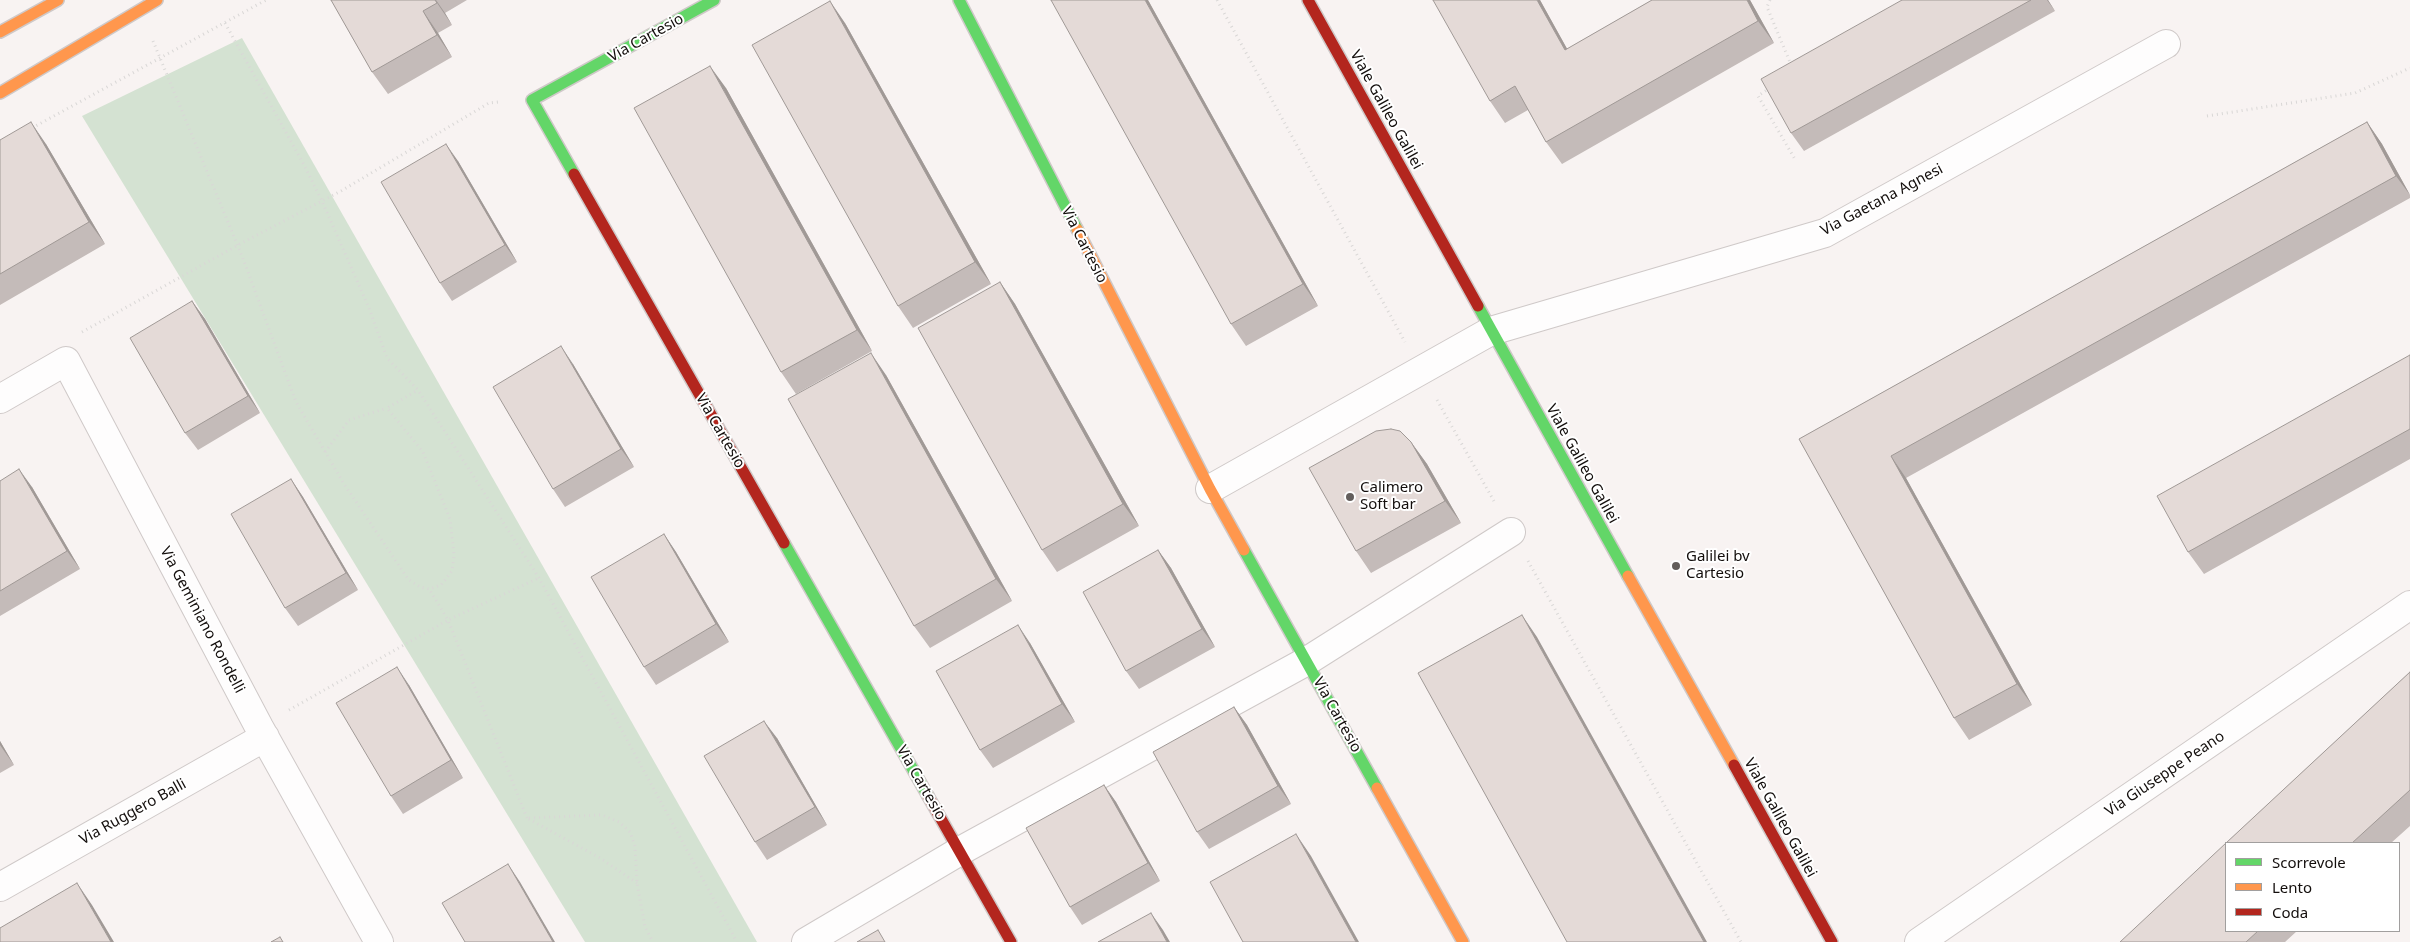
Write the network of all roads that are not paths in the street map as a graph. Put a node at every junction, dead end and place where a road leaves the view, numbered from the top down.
1 (58, 0) edge
2 (156, 0) edge
3 (714, 0) edge
4 (959, 0) edge
5 (1308, 0) edge
6 (0, 32) edge
7 (2166, 44) dead end
8 (0, 93) edge
9 (1491, 331) junction
10 (0, 400) edge
11 (1210, 489) junction
12 (1511, 532) road end
13 (2410, 605) edge
14 (1306, 661) junction
15 (262, 732) junction
16 (960, 851) junction
17 (0, 887) edge
18 (379, 942) edge
19 (806, 942) edge
20 (1011, 942) edge
21 (1462, 942) edge
22 (1832, 942) edge
23 (1919, 942) edge

1 - 6 street
2 - 8 street
3 - 16 street, Via Cartesio
4 - 11 street, Via Cartesio
5 - 9 street, Viale Galileo Galilei
7 - 9 street, Via Gaetana Agnesi
9 - 11 street
9 - 22 street, Viale Galileo Galilei
10 - 15 street, Via Geminiano Rondelli
11 - 14 street, Via Cartesio
12 - 14 street
13 - 23 street, Via Giuseppe Peano
14 - 16 street
14 - 21 street, Via Cartesio
15 - 17 street, Via Ruggero Balli
15 - 18 street, Via Geminiano Rondelli
16 - 19 street
16 - 20 street, Via Cartesio

